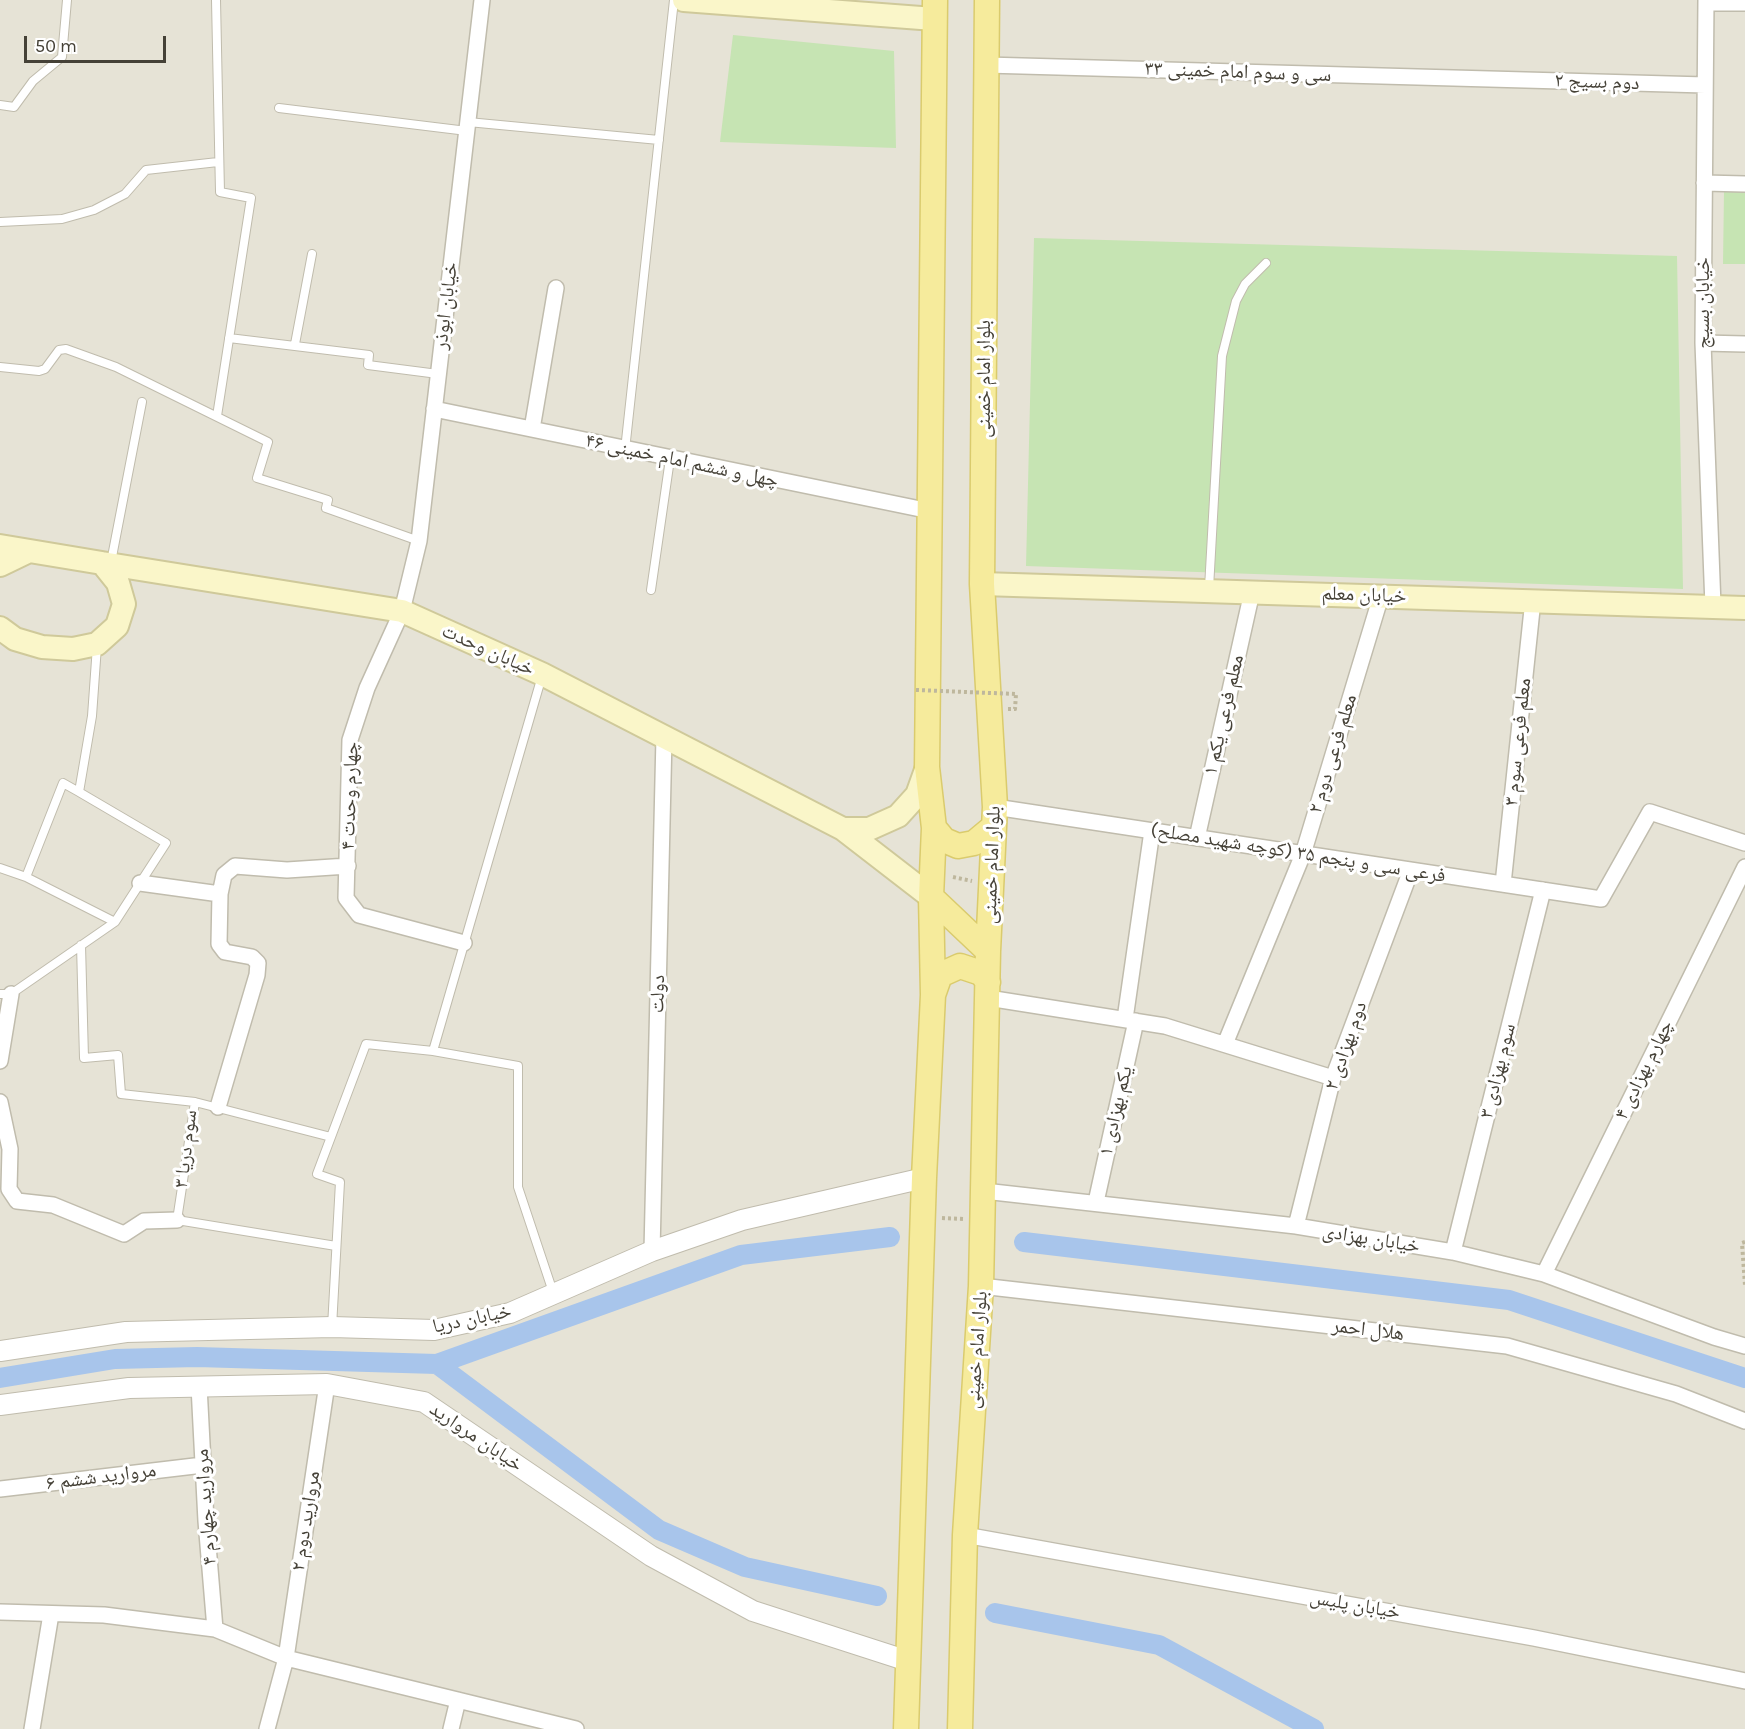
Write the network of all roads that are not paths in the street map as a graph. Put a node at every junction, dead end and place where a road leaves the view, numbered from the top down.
1 (67, 0) edge
2 (216, 0) edge
3 (482, 0) edge
4 (674, 0) edge
5 (684, 0) edge
6 (987, 0) edge
7 (1706, 2) edge
8 (1745, 3) edge
9 (779, 4) edge
10 (935, 10) edge
11 (987, 65) junction
12 (1489, 79) joint
13 (1705, 85) junction
14 (0, 105) edge
15 (279, 108) dead end
16 (467, 127) junction
17 (659, 140) junction
18 (218, 162) junction
19 (1704, 183) junction
20 (1745, 184) edge
21 (0, 222) edge
22 (312, 254) dead end
23 (1266, 263) dead end
24 (556, 288) dead end
25 (229, 338) junction
26 (1702, 343) junction
27 (295, 344) junction
28 (1745, 344) edge
29 (0, 367) edge
30 (438, 374) junction
31 (142, 402) dead end
32 (434, 409) junction
33 (217, 416) junction
34 (532, 429) junction
35 (625, 450) junction
36 (670, 459) junction
37 (930, 511) junction
38 (419, 541) junction
39 (0, 546) edge
40 (29, 551) junction
41 (106, 564) junction
42 (0, 566) edge
43 (982, 584) junction
44 (651, 590) dead end
45 (1209, 590) junction
46 (1252, 592) junction
47 (1381, 596) junction
48 (1533, 600) junction
49 (1713, 606) junction
50 (1745, 609) edge
51 (402, 611) junction
52 (0, 628) edge
53 (97, 644) junction
54 (542, 674) junction
55 (664, 736) junction
56 (927, 767) junction
57 (79, 792) junction
58 (994, 818) junction
59 (934, 828) junction
60 (843, 829) junction
61 (1152, 831) junction
62 (1197, 838) junction
63 (1745, 843) edge
64 (1303, 854) junction
65 (348, 866) junction
66 (1745, 867) edge
67 (0, 868) edge
68 (1411, 870) junction
69 (26, 877) junction
70 (140, 883) junction
71 (1503, 884) junction
72 (1543, 890) junction
73 (220, 894) junction
74 (930, 897) junction
75 (115, 922) junction
76 (464, 943) junction
77 (81, 945) junction
78 (988, 951) junction
79 (988, 990) junction
80 (6, 994) edge
81 (933, 995) junction
82 (1131, 1020) junction
83 (1225, 1044) junction
84 (433, 1051) junction
85 (0, 1061) edge
86 (1333, 1078) junction
87 (0, 1102) edge
88 (195, 1102) junction
89 (218, 1107) junction
90 (331, 1137) junction
91 (924, 1179) junction
92 (984, 1191) junction
93 (1096, 1202) junction
94 (177, 1220) junction
95 (1296, 1226) junction
96 (336, 1246) junction
97 (652, 1251) junction
98 (1453, 1252) junction
99 (1544, 1274) junction
100 (981, 1286) junction
101 (553, 1294) junction
102 (332, 1328) junction
103 (1745, 1346) edge
104 (0, 1351) edge
105 (327, 1384) junction
106 (199, 1386) junction
107 (0, 1405) edge
108 (1745, 1421) edge
109 (203, 1466) junction
110 (0, 1489) edge
111 (965, 1535) junction
112 (0, 1612) edge
113 (51, 1614) junction
114 (215, 1629) junction
115 (286, 1658) junction
116 (908, 1661) junction
117 (1745, 1681) edge
118 (458, 1700) junction
119 (32, 1729) edge
120 (267, 1729) edge
121 (451, 1729) edge
122 (576, 1729) edge
123 (906, 1729) edge
124 (960, 1729) edge

1 - 14 lane
2 - 18 lane
3 - 16 street, خیابان ابوذر
4 - 17 lane
5 - 9 main road
6 - 11 main road, بلوار امام خمینی
7 - 8 street
7 - 13 street, خیابان بسیج
9 - 10 main road
10 - 37 main road
11 - 12 street, سی و سوم امام خمینی ۳۳
11 - 43 main road, بلوار امام خمینی
12 - 13 street, دوم بسیج ۲
13 - 19 street, خیابان بسیج
15 - 16 lane
16 - 17 lane
16 - 30 street, خیابان ابوذر
17 - 35 lane
18 - 21 lane
18 - 25 lane
19 - 20 street
19 - 26 street, خیابان بسیج
22 - 27 lane
23 - 45 lane
24 - 34 street
25 - 27 lane
25 - 33 lane
26 - 28 street
26 - 49 street, خیابان بسیج
27 - 30 lane
29 - 33 lane
30 - 32 street, خیابان ابوذر
31 - 41 lane
32 - 34 street, چهل و ششم امام خمینی ۴۶
32 - 38 street, خیابان ابوذر
33 - 38 lane
34 - 35 street, چهل و ششم امام خمینی ۴۶
35 - 36 street, چهل و ششم امام خمینی ۴۶
36 - 37 street, چهل و ششم امام خمینی ۴۶
36 - 44 lane
37 - 56 main road
38 - 51 street, خیابان ابوذر
39 - 40 main road
40 - 41 main road, خیابان وحدت
40 - 42 main road
41 - 51 main road, خیابان وحدت
41 - 53 main road
43 - 45 main road, خیابان معلم
43 - 58 main road, بلوار امام خمینی
45 - 46 main road, خیابان معلم
46 - 47 main road, خیابان معلم
46 - 62 street, معلم فرعی یکم ۱
47 - 48 main road, خیابان معلم
47 - 64 street, معلم فرعی دوم ۲
48 - 49 main road, خیابان معلم
48 - 71 street, معلم فرعی سوم ۳
49 - 50 main road, خیابان معلم
51 - 54 main road, خیابان وحدت
51 - 65 street, چهارم وحدت ۴
52 - 53 main road
53 - 57 lane
54 - 55 main road, خیابان وحدت
54 - 76 lane
55 - 60 main road, خیابان وحدت
55 - 97 street, دولت
56 - 59 main road
56 - 60 main road
57 - 69 lane
57 - 70 lane
58 - 59 main road
58 - 61 street, فرعی سی و پنجم ۳۵ (کوچه شهید مصلح)
58 - 78 main road, بلوار امام خمینی
59 - 74 main road
60 - 74 main road, خیابان وحدت
61 - 62 street, فرعی سی و پنجم ۳۵ (کوچه شهید مصلح)
61 - 82 street, یکم بهزادی ۱
62 - 64 street, فرعی سی و پنجم ۳۵ (کوچه شهید مصلح)
63 - 72 street, فرعی سی و پنجم ۳۵ (کوچه شهید مصلح)
64 - 68 street, فرعی سی و پنجم ۳۵ (کوچه شهید مصلح)
64 - 83 street, معلم فرعی دوم ۲
65 - 73 street
65 - 76 street, چهارم وحدت ۴
66 - 99 street, چهارم بهزادی ۴
67 - 69 lane
68 - 71 street, فرعی سی و پنجم ۳۵ (کوچه شهید مصلح)
68 - 86 street, دوم بهزادی ۲
69 - 75 lane
70 - 73 street
70 - 75 lane
71 - 72 street, فرعی سی و پنجم ۳۵ (کوچه شهید مصلح)
72 - 98 street, سوم بهزادی ۳
73 - 89 street
74 - 78 main road
74 - 81 main road
75 - 77 lane
76 - 84 lane
77 - 80 lane
77 - 88 lane, سوم دریا ۳
78 - 79 main road, بلوار امام خمینی
79 - 81 main road
79 - 82 street
79 - 92 main road, بلوار امام خمینی
80 - 85 street
81 - 91 main road
82 - 83 street
82 - 93 street, یکم بهزادی ۱
83 - 86 street
84 - 90 lane
84 - 101 lane
86 - 95 street, دوم بهزادی ۲
87 - 94 street
88 - 89 lane
88 - 94 lane, سوم دریا ۳
89 - 90 lane
90 - 96 lane
91 - 97 street, خیابان دریا
91 - 116 main road
92 - 93 street, خیابان بهزادی
92 - 100 main road, بلوار امام خمینی
93 - 95 street, خیابان بهزادی
94 - 96 lane
95 - 98 street, خیابان بهزادی
96 - 102 lane
97 - 101 street, خیابان دریا
98 - 99 street, خیابان بهزادی
99 - 103 street, خیابان بهزادی
100 - 108 street, هلال احمر
100 - 111 main road, بلوار امام خمینی
101 - 102 street, خیابان دریا
102 - 104 street, خیابان دریا
105 - 106 street, خیابان مروارید
105 - 115 street, مروارید دوم ۲
105 - 116 street, خیابان مروارید
106 - 107 street, خیابان مروارید
106 - 109 street, مروارید چهارم ۴
109 - 110 street, مروارید ششم ۶
109 - 114 street, مروارید چهارم ۴
111 - 117 street, خیابان پلیس
111 - 124 main road, بلوار امام خمینی
112 - 113 street
113 - 114 street
113 - 119 street
114 - 115 street
115 - 118 street
115 - 120 street, مروارید دوم ۲
116 - 123 main road
118 - 121 street
118 - 122 street

